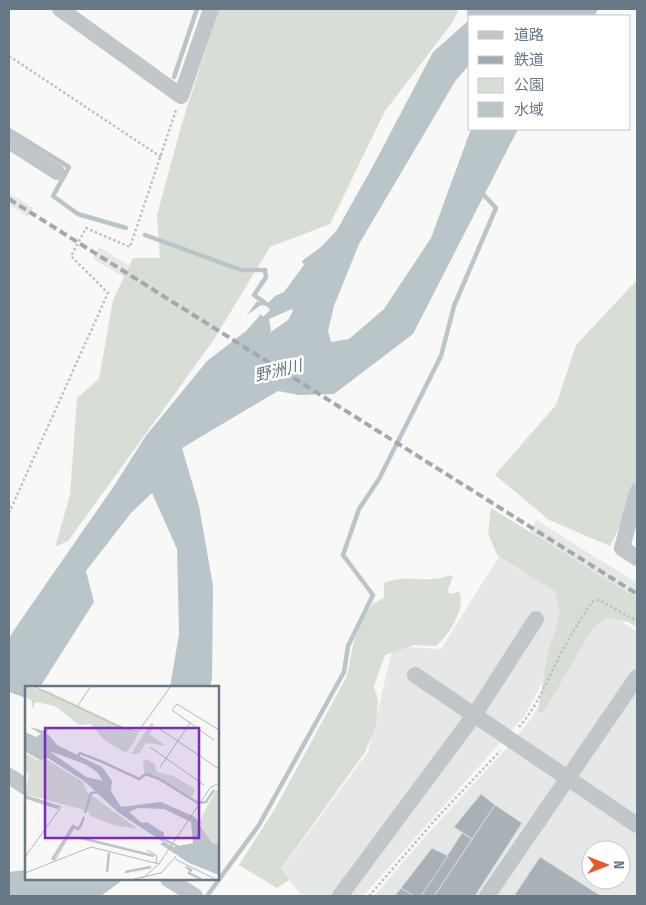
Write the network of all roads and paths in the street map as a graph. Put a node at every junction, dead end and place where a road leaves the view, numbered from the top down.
1 (60, 9) edge
2 (211, 9) edge
3 (9, 56) edge
4 (181, 96) junction
5 (9, 141) edge
6 (161, 157) junction
7 (57, 172) dead end
8 (637, 492) edge
9 (9, 513) edge
10 (637, 558) edge
11 (536, 619) dead end
12 (416, 675) dead end
13 (637, 677) edge
14 (475, 714) junction
15 (9, 776) edge
16 (568, 778) junction
17 (25, 786) edge
18 (637, 825) edge
19 (170, 880) edge
20 (195, 896) edge
21 (340, 896) edge
22 (487, 896) edge

1 - 4 street
2 - 4 street
3 - 6 path
4 - 6 path
5 - 7 street
6 - 9 path
8 - 10 street
11 - 14 street
12 - 14 street
13 - 16 street
14 - 16 street
14 - 21 street
15 - 17 street
16 - 18 street
16 - 22 street
19 - 20 street

